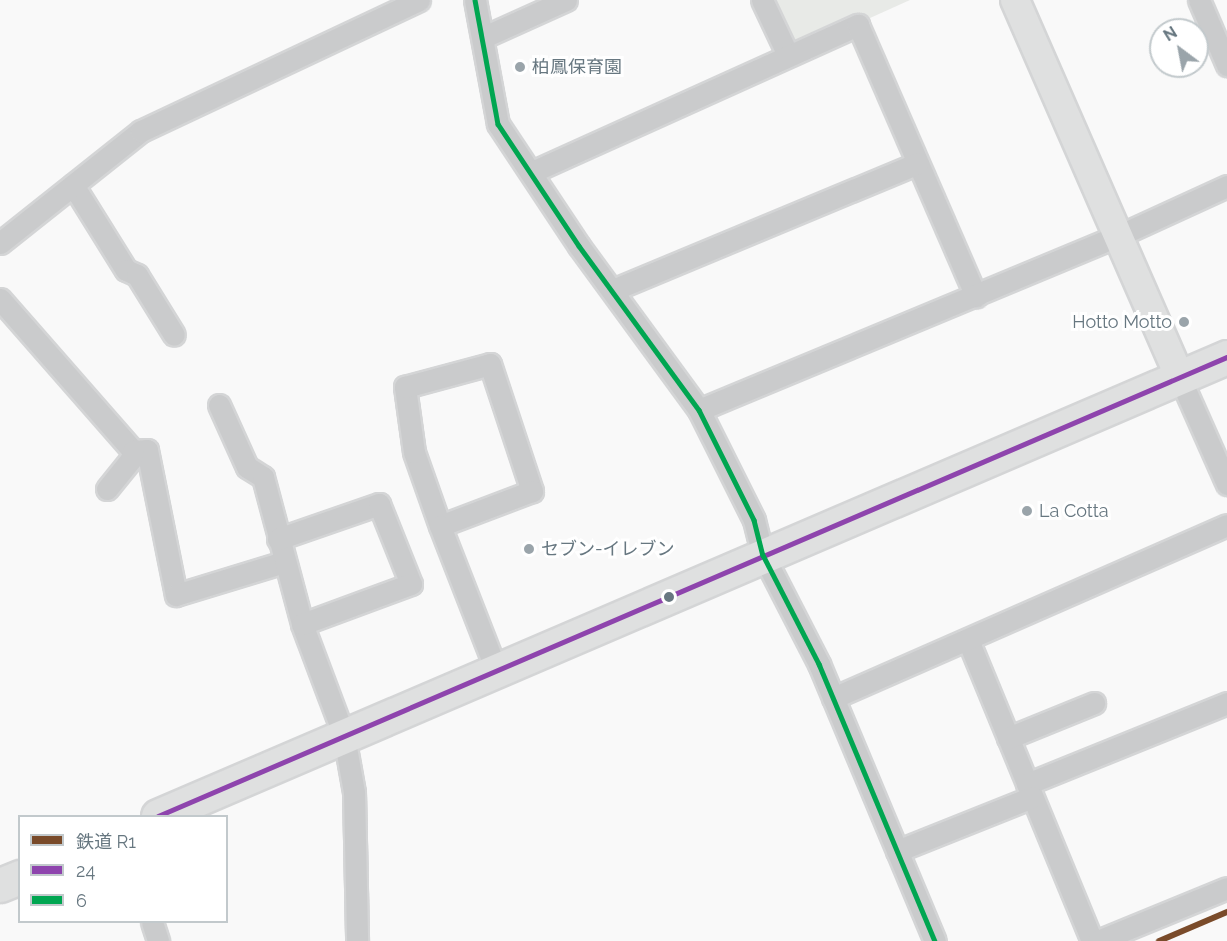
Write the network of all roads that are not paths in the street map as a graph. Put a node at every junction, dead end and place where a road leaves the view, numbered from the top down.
1 (419, 0) edge
2 (475, 0) edge
3 (566, 0) edge
4 (762, 0) edge
5 (1015, 0) edge
6 (1199, 0) edge
7 (1220, 27) edge
8 (484, 37) junction
9 (788, 55) junction
10 (1227, 65) edge
11 (918, 163) junction
12 (532, 172) junction
13 (73, 185) junction
14 (1227, 186) edge
15 (1118, 236) junction
16 (0, 243) edge
17 (613, 290) junction
18 (976, 296) junction
19 (0, 299) edge
20 (174, 335) dead end
21 (1227, 357) edge
22 (1180, 378) junction
23 (219, 405) dead end
24 (699, 410) junction
25 (133, 451) junction
26 (1227, 484) edge
27 (107, 489) dead end
28 (1227, 525) edge
29 (440, 526) junction
30 (278, 539) junction
31 (763, 555) junction
32 (284, 562) junction
33 (302, 624) junction
34 (968, 640) junction
35 (496, 670) junction
36 (833, 698) junction
37 (1094, 703) dead end
38 (1227, 703) edge
39 (345, 735) junction
40 (1008, 738) junction
41 (1030, 790) junction
42 (160, 815) edge
43 (897, 851) junction
44 (18, 878) edge
45 (0, 885) edge
46 (1227, 888) edge
47 (153, 923) edge
48 (158, 941) edge
49 (357, 941) edge
50 (935, 941) edge
51 (1092, 941) edge
52 (1098, 941) edge

1 - 13 street
2 - 8 street
3 - 8 street
4 - 9 street
5 - 15 street
6 - 7 street
7 - 10 street
8 - 12 street
9 - 11 street
9 - 12 street
11 - 17 street
11 - 18 street
12 - 17 street
13 - 16 street
13 - 20 street
14 - 15 street
15 - 18 street
15 - 22 street
17 - 24 street
18 - 24 street
19 - 25 street
21 - 22 highway
22 - 26 street
22 - 31 highway
23 - 30 street
24 - 31 street
25 - 27 street
25 - 32 street
28 - 34 street
29 - 29 street
29 - 35 street
30 - 32 street
30 - 33 street
31 - 35 highway
31 - 36 street
32 - 33 street
33 - 39 street
34 - 36 street
34 - 40 street
35 - 39 highway
36 - 43 street
37 - 40 street
38 - 41 street
39 - 42 highway
39 - 49 street
40 - 41 street
41 - 43 street
41 - 51 street
43 - 50 street
44 - 45 highway
46 - 52 street
47 - 48 street

